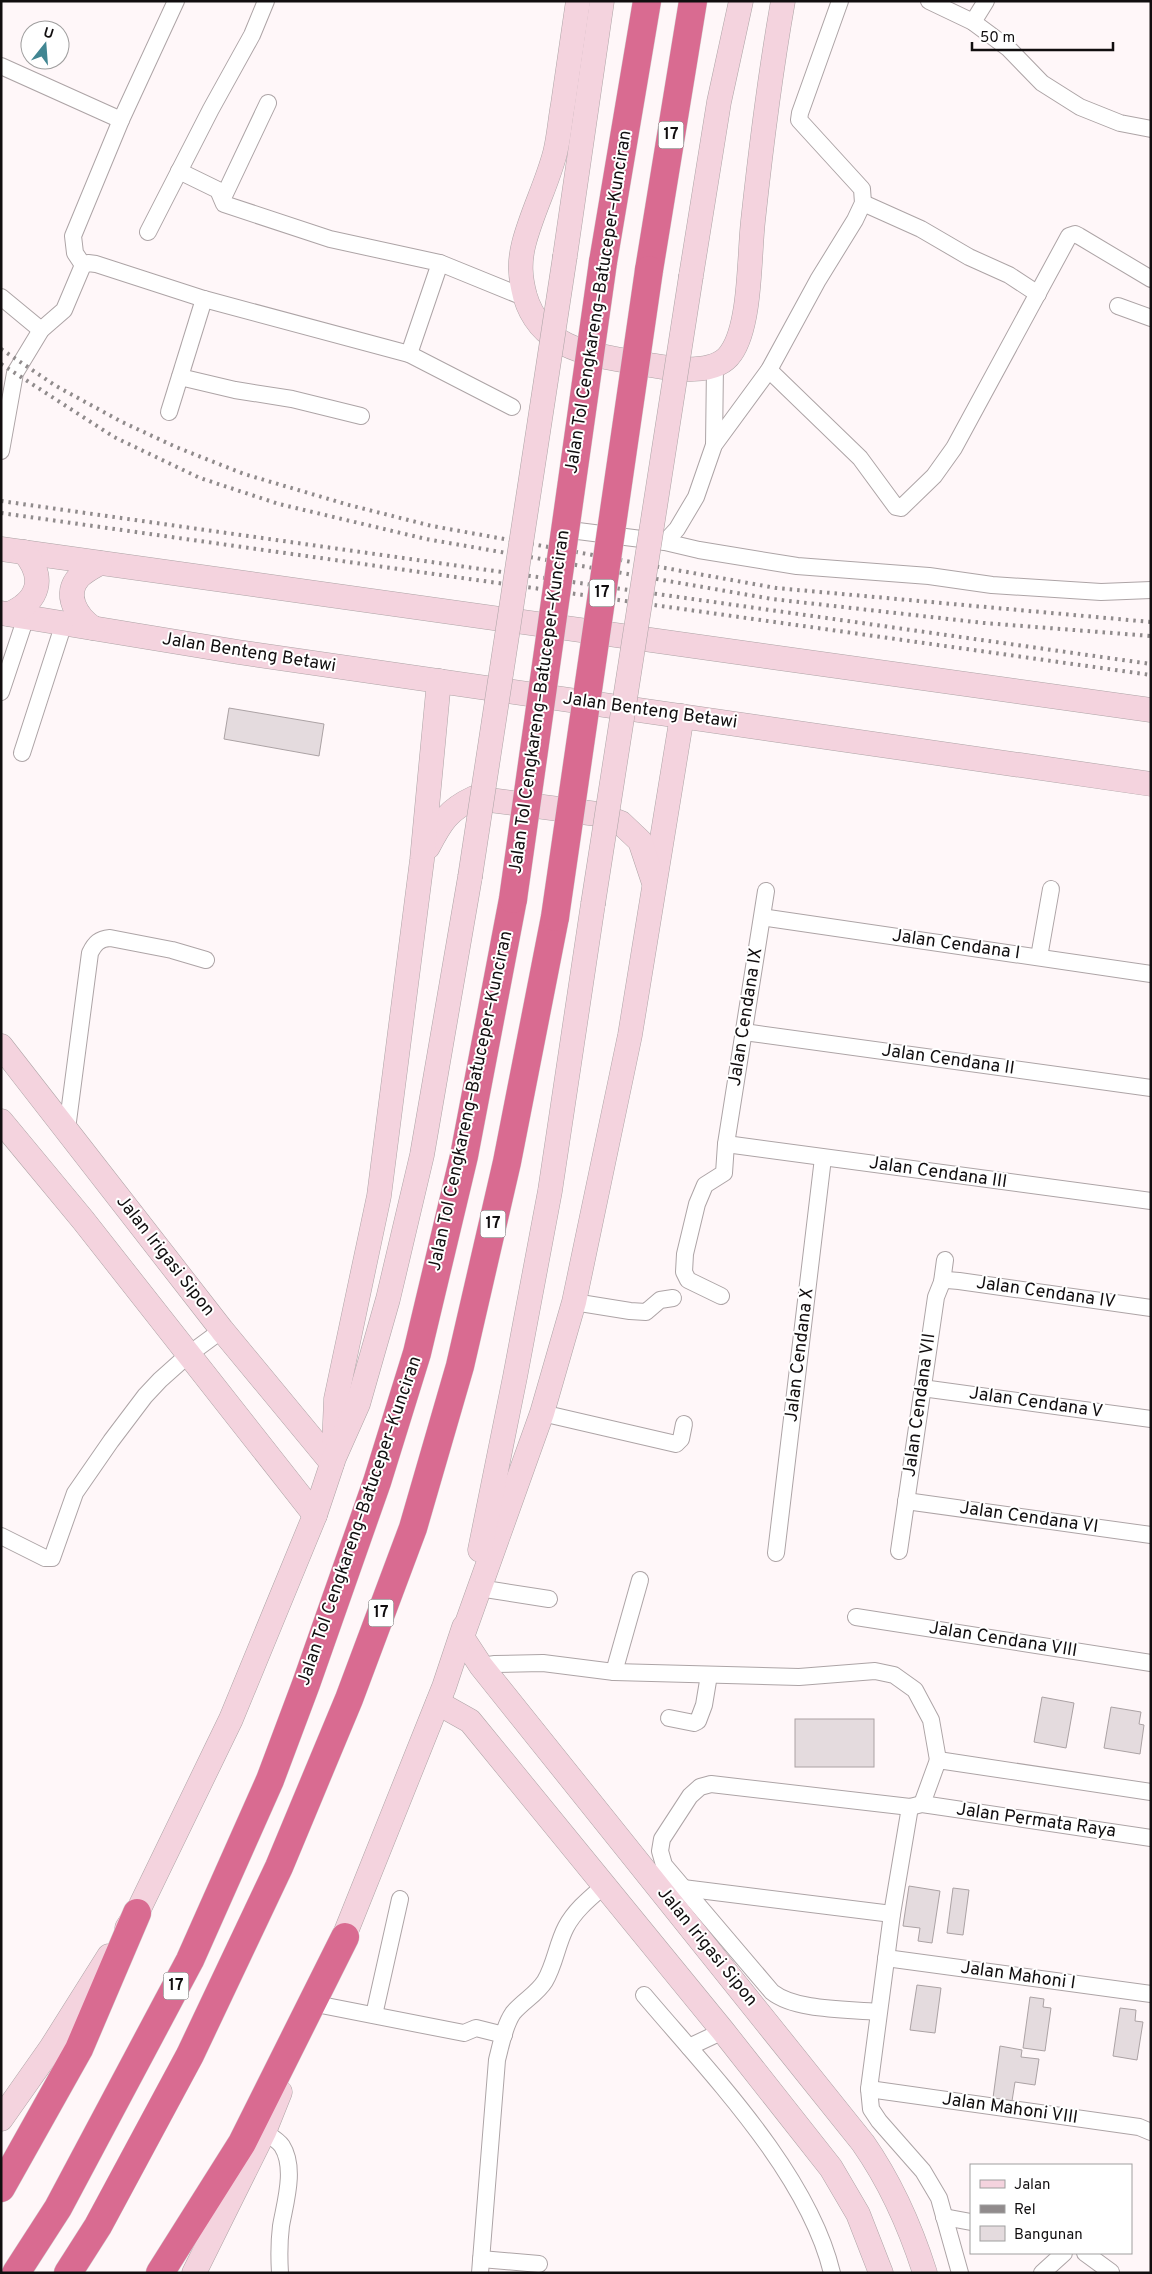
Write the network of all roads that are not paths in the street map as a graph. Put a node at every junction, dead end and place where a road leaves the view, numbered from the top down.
1 (176, 1) edge
2 (266, 1) edge
3 (578, 1) edge
4 (602, 1) edge
5 (647, 1) edge
6 (693, 1) edge
7 (741, 1) edge
8 (783, 1) edge
9 (840, 1) edge
10 (929, 1) edge
11 (986, 1) edge
12 (974, 22) junction
13 (1, 66) edge
14 (268, 104) dead end
15 (121, 120) junction
16 (1151, 129) edge
17 (179, 171) junction
18 (224, 198) junction
19 (863, 203) junction
20 (148, 232) dead end
21 (440, 263) junction
22 (83, 265) junction
23 (1151, 280) edge
24 (1038, 294) junction
25 (1, 297) edge
26 (526, 298) junction
27 (204, 299) junction
28 (1118, 306) dead end
29 (1151, 318) edge
30 (41, 330) junction
31 (409, 354) junction
32 (715, 365) junction
33 (768, 370) junction
34 (180, 377) junction
35 (6, 388) edge
36 (512, 407) dead end
37 (169, 412) dead end
38 (361, 416) dead end
39 (714, 445) junction
40 (1, 451) edge
41 (570, 530) dead end
42 (665, 542) junction
43 (1, 549) edge
44 (24, 552) junction
45 (100, 563) junction
46 (1151, 590) edge
47 (12, 615) edge
48 (64, 624) junction
49 (93, 628) junction
50 (439, 681) junction
51 (1, 692) edge
52 (1151, 710) edge
53 (682, 716) junction
54 (22, 753) dead end
55 (1151, 784) edge
56 (422, 860) junction
57 (654, 884) junction
58 (1051, 889) dead end
59 (766, 891) dead end
60 (762, 919) junction
61 (1039, 957) junction
62 (206, 960) dead end
63 (1151, 974) edge
64 (744, 1032) junction
65 (1, 1046) edge
66 (1151, 1088) edge
67 (1, 1121) edge
68 (67, 1129) junction
69 (726, 1144) junction
70 (823, 1158) junction
71 (1151, 1201) edge
72 (945, 1260) dead end
73 (942, 1282) junction
74 (721, 1296) dead end
75 (673, 1298) dead end
76 (574, 1302) junction
77 (1151, 1308) edge
78 (220, 1331) junction
79 (190, 1354) junction
80 (922, 1388) junction
81 (542, 1414) junction
82 (1151, 1419) edge
83 (684, 1424) dead end
84 (332, 1462) junction
85 (906, 1501) junction
86 (316, 1512) junction
87 (1151, 1535) edge
88 (1, 1536) edge
89 (899, 1551) dead end
90 (776, 1552) dead end
91 (640, 1580) dead end
92 (479, 1588) junction
93 (550, 1599) dead end
94 (856, 1617) dead end
95 (460, 1642) junction
96 (1151, 1663) edge
97 (482, 1666) junction
98 (614, 1672) junction
99 (709, 1675) junction
100 (441, 1695) junction
101 (669, 1718) dead end
102 (938, 1760) junction
103 (1151, 1792) edge
104 (916, 1805) junction
105 (1151, 1838) edge
106 (604, 1885) junction
107 (683, 1888) junction
108 (400, 1899) dead end
109 (136, 1913) junction
110 (892, 1914) junction
111 (345, 1937) junction
112 (886, 1958) junction
113 (1151, 1994) edge
114 (644, 1995) dead end
115 (316, 2004) junction
116 (878, 2012) junction
117 (374, 2016) junction
118 (724, 2031) junction
119 (504, 2035) junction
120 (688, 2048) junction
121 (869, 2089) junction
122 (1, 2119) edge
123 (264, 2132) junction
124 (1151, 2132) edge
125 (1, 2188) edge
126 (944, 2217) junction
127 (970, 2222) edge
128 (1063, 2254) edge
129 (1086, 2254) edge
130 (539, 2264) dead end
131 (481, 2266) edge
132 (875, 2272) edge
133 (1111, 2272) edge
134 (16, 2273) edge
135 (68, 2273) edge
136 (160, 2273) edge
137 (194, 2273) edge
138 (280, 2273) edge
139 (832, 2273) edge
140 (924, 2273) edge
141 (960, 2273) edge
142 (1042, 2273) edge

1 - 15 street
2 - 17 street
3 - 26 main road
4 - 84 main road, bridge
5 - 134 highway, Jalan Tol Cengkareng–Batuceper–Kunciran / 17, bridge
6 - 135 highway, 17, bridge
7 - 95 main road, bridge
8 - 32 main road
9 - 19 street
10 - 12 street
11 - 12 street
12 - 16 street
13 - 15 street
14 - 18 street
15 - 22 street
17 - 18 street
17 - 20 street
18 - 21 street
19 - 24 street
19 - 33 street
21 - 26 street
21 - 31 street
22 - 27 street
22 - 30 street
23 - 24 street
24 - 33 street
25 - 30 street
26 - 32 main road
27 - 31 street
27 - 34 street
28 - 29 street
30 - 35 street
31 - 36 street
32 - 39 street
33 - 39 street
34 - 37 street
34 - 38 street
35 - 40 street
39 - 42 street
41 - 42 street
42 - 46 street
43 - 44 main road
44 - 45 main road
44 - 47 main road
45 - 49 main road
45 - 52 main road
47 - 48 main road, Jalan Benteng Betawi
47 - 51 street
48 - 49 main road, Jalan Benteng Betawi
48 - 54 street
49 - 50 main road, Jalan Benteng Betawi
50 - 53 main road, Jalan Benteng Betawi
50 - 56 main road
53 - 55 main road, Jalan Benteng Betawi
53 - 57 main road
56 - 57 main road
56 - 84 main road
57 - 76 main road
58 - 61 street
59 - 60 street, Jalan Cendana IX
60 - 61 street, Jalan Cendana I
60 - 64 street, Jalan Cendana IX
61 - 63 street, Jalan Cendana I
62 - 68 street
64 - 66 street, Jalan Cendana II
64 - 69 street, Jalan Cendana IX
65 - 68 main road, Jalan Irigasi Sipon
67 - 79 main road
68 - 78 main road, Jalan Irigasi Sipon
69 - 70 street, Jalan Cendana III
69 - 74 street, Jalan Cendana IX
70 - 71 street, Jalan Cendana III
70 - 90 street, Jalan Cendana X
72 - 73 street, Jalan Cendana VII
73 - 77 street, Jalan Cendana IV
73 - 80 street, Jalan Cendana VII
75 - 76 street
76 - 81 main road
78 - 79 street
78 - 84 main road, Jalan Irigasi Sipon
79 - 86 main road
79 - 88 street
80 - 82 street, Jalan Cendana V
80 - 85 street, Jalan Cendana VII
81 - 83 street
81 - 92 main road
84 - 86 main road
85 - 87 street, Jalan Cendana VI
85 - 89 street, Jalan Cendana VII
86 - 109 main road
91 - 98 street
92 - 93 street
92 - 95 main road
94 - 96 street, Jalan Cendana VIII
95 - 97 main road, Jalan Irigasi Sipon
95 - 100 main road
97 - 98 street
97 - 140 main road, Jalan Irigasi Sipon
98 - 99 street
99 - 101 street
99 - 102 street
100 - 106 main road
100 - 111 main road
102 - 103 street
102 - 104 street
104 - 105 street, Jalan Permata Raya
104 - 107 street, Jalan Permata Raya
104 - 110 street
106 - 118 main road
106 - 119 street
107 - 110 street
107 - 116 street, Jalan Permata Raya
108 - 117 street
109 - 122 main road
109 - 125 highway
110 - 112 street
111 - 115 main road
111 - 136 highway
112 - 113 street, Jalan Mahoni I
112 - 116 street
114 - 120 street
115 - 117 street
115 - 123 main road
116 - 121 street
117 - 119 street
118 - 120 street
118 - 132 main road
119 - 131 street
120 - 139 street
121 - 124 street, Jalan Mahoni VIII
121 - 126 street
123 - 137 main road
123 - 138 street
126 - 127 street
126 - 141 street
128 - 142 street
129 - 133 street
130 - 131 street

